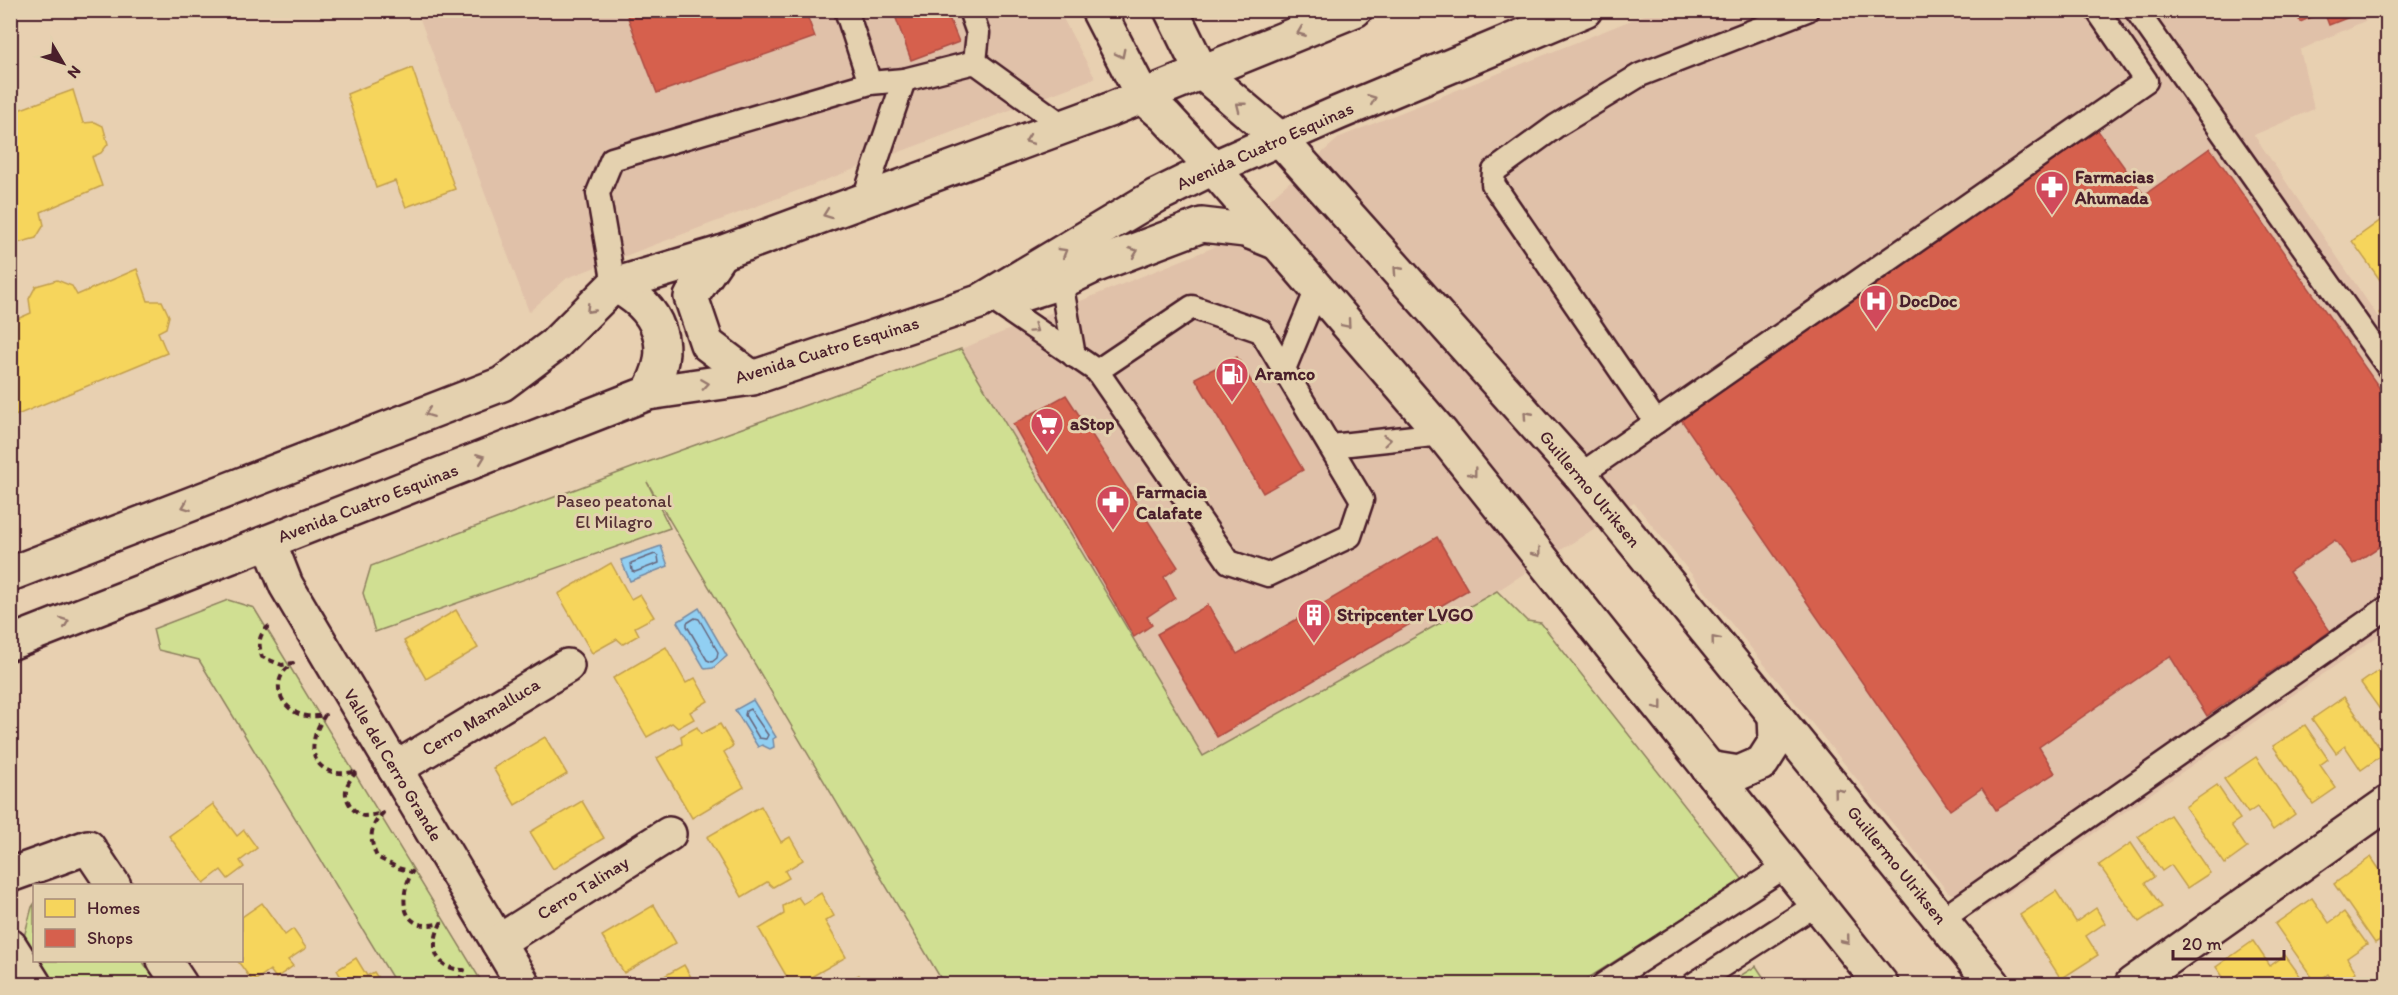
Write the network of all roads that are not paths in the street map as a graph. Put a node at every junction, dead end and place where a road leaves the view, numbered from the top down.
1 (846, 10) edge
2 (970, 10) edge
3 (1098, 10) edge
4 (1171, 10) edge
5 (1355, 10) edge
6 (1585, 10) edge
7 (1807, 10) edge
8 (2097, 10) edge
9 (2136, 10) edge
10 (975, 62) junction
11 (1202, 73) junction
12 (904, 80) junction
13 (870, 83) junction
14 (1143, 98) junction
15 (1065, 127) junction
16 (1279, 138) junction
17 (1213, 168) junction
18 (863, 201) junction
19 (1277, 243) junction
20 (721, 253) junction
21 (1061, 282) junction
22 (614, 285) junction
23 (1317, 289) junction
24 (987, 302) junction
25 (1074, 356) junction
26 (2388, 367) edge
27 (1284, 369) junction
28 (1097, 370) junction
29 (752, 378) junction
30 (648, 393) junction
31 (1656, 422) junction
32 (1442, 434) junction
33 (1331, 446) junction
34 (1580, 475) junction
35 (269, 542) junction
36 (10, 574) edge
37 (2388, 607) edge
38 (10, 643) edge
39 (567, 666) dead end
40 (1775, 715) junction
41 (1708, 768) junction
42 (395, 769) junction
43 (2388, 803) edge
44 (669, 834) dead end
45 (1786, 866) junction
46 (10, 875) edge
47 (113, 884) edge
48 (1817, 904) junction
49 (1941, 920) junction
50 (498, 942) junction
51 (10, 946) edge
52 (165, 962) edge
53 (34, 984) edge
54 (180, 984) edge
55 (522, 984) edge
56 (1604, 984) edge
57 (1694, 984) edge
58 (1881, 984) edge
59 (1993, 984) edge
60 (2132, 984) edge

1 - 13 lane
2 - 10 lane
3 -> 14 main road
4 - 11 main road, Guillermo Ulriksen
5 -> 11 main road
16 -> 6 main road, Avenida Cuatro Esquinas
7 - 31 lane
8 - 31 lane
9 - 26 lane
10 - 12 lane
10 - 15 lane
11 - 14 main road
16 -> 11 main road, Guillermo Ulriksen
12 - 13 lane
12 - 18 lane
13 - 22 lane
14 - 15 main road
14 - 17 main road
15 -> 18 main road
16 - 17 main road, Avenida Cuatro Esquinas
34 -> 16 main road, Guillermo Ulriksen
17 - 19 main road
24 -> 17 main road, Avenida Cuatro Esquinas
18 -> 20 main road
21 -> 19 main road
19 - 23 main road
20 - 22 main road
20 - 29 main road
21 - 24 main road
21 - 25 lane
22 - 30 main road
22 -> 36 main road
23 - 27 lane
23 -> 32 main road
24 -> 25 lane
24 - 29 main road, Avenida Cuatro Esquinas
25 - 28 lane
27 - 28 lane
27 - 33 lane
28 - 33 lane
30 -> 29 main road, Avenida Cuatro Esquinas
35 -> 30 main road, Avenida Cuatro Esquinas
31 - 34 lane
33 -> 32 lane
32 -> 41 main road
40 -> 34 main road, Guillermo Ulriksen
38 -> 35 main road, Avenida Cuatro Esquinas
35 - 42 main road, Valle del Cerro Grande
37 - 49 lane
39 - 42 main road, Cerro Mamalluca
40 - 41 main road
49 -> 40 main road, Guillermo Ulriksen
41 - 45 main road
42 - 50 main road, Valle del Cerro Grande
43 - 60 main road
44 - 50 main road, Cerro Talinay
45 - 48 main road
45 - 56 lane
46 - 47 main road
48 - 57 lane
48 -> 58 main road
49 - 59 main road, Guillermo Ulriksen
50 - 55 main road, Valle del Cerro Grande
51 - 53 main road
52 - 54 main road

